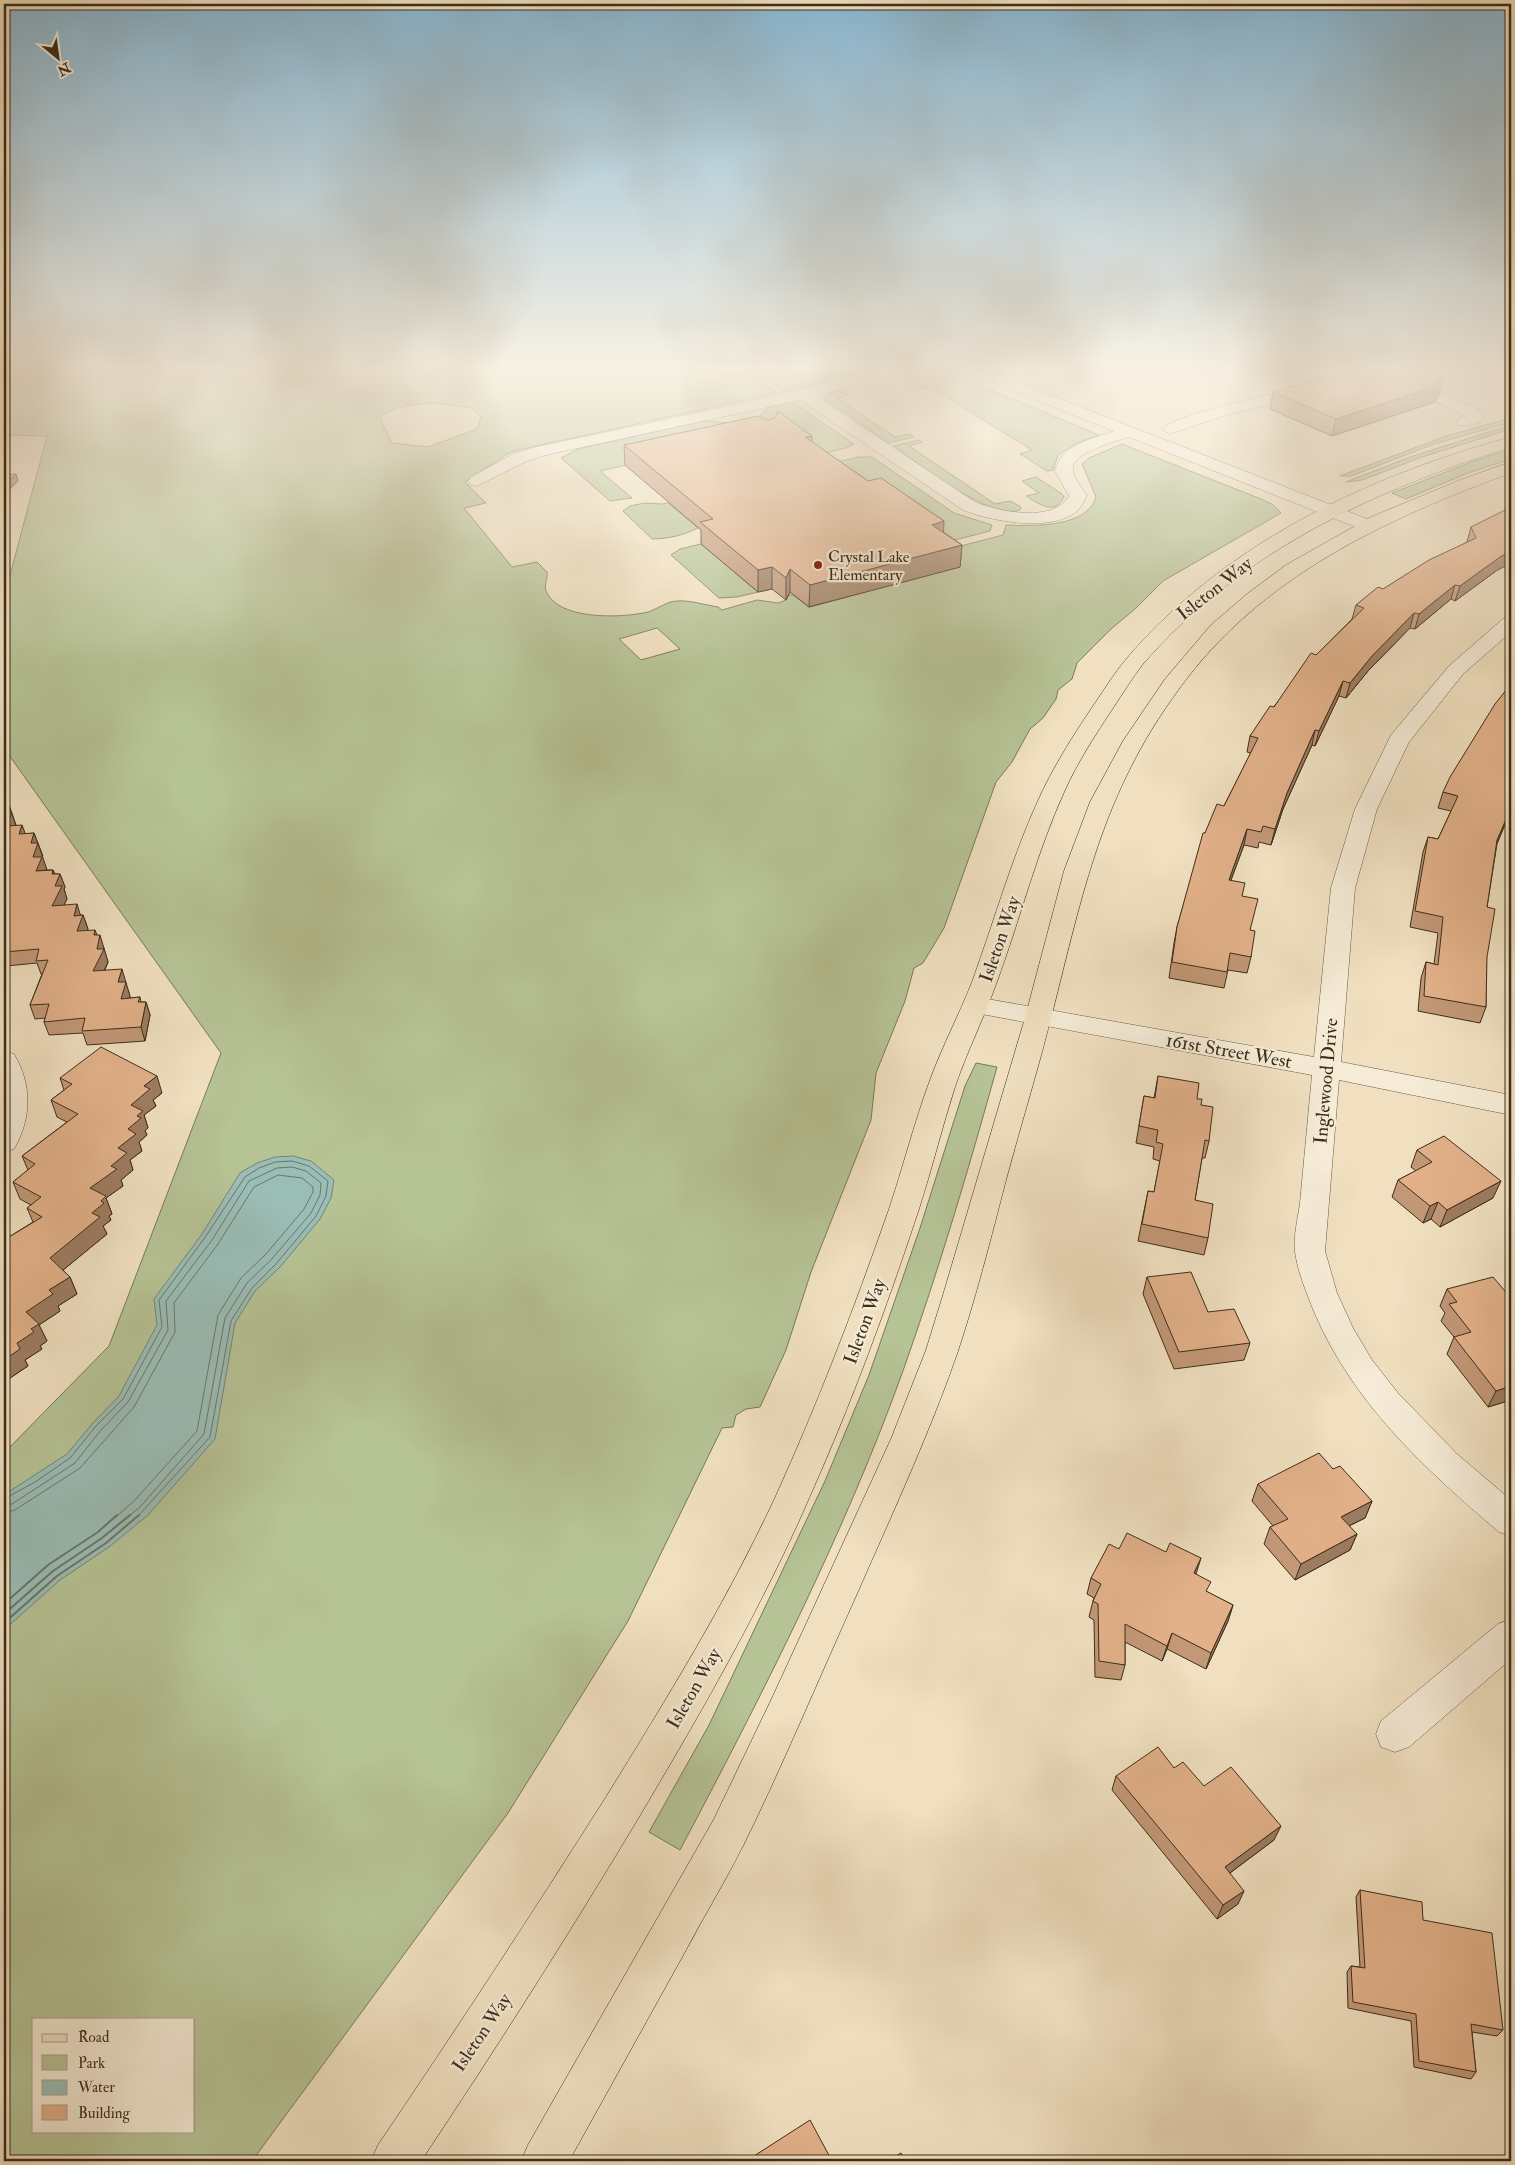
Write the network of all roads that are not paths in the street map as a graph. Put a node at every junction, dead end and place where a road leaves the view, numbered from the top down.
1 (503, 467) edge
2 (911, 467) edge
3 (1065, 467) edge
4 (1237, 467) edge
5 (1437, 467) edge
6 (1511, 467) edge
7 (477, 481) dead end
8 (1340, 502) junction
9 (1390, 516) junction
10 (1368, 526) junction
11 (1511, 622) edge
12 (976, 1005) junction
13 (1038, 1016) junction
14 (4, 1060) edge
15 (1325, 1068) junction
16 (1511, 1105) edge
17 (4, 1142) edge
18 (1511, 1521) edge
19 (1511, 1636) edge
20 (1395, 1734) dead end
21 (394, 2161) edge
22 (544, 2161) edge

1 - 7 street
2 - 3 street
4 - 8 street
5 - 8 main road, Isleton Way
6 - 9 main road, Isleton Way
8 - 9 street
8 - 10 street
8 - 12 main road, Isleton Way
9 - 10 main road, Isleton Way
10 - 13 main road, Isleton Way
11 - 15 street, Inglewood Drive
12 - 13 street, 161st Street West
12 - 21 main road, Isleton Way
13 - 15 street, 161st Street West
13 - 22 main road, Isleton Way
14 - 17 street
15 - 16 street, 161st Street West
15 - 18 street, Inglewood Drive
19 - 20 street

